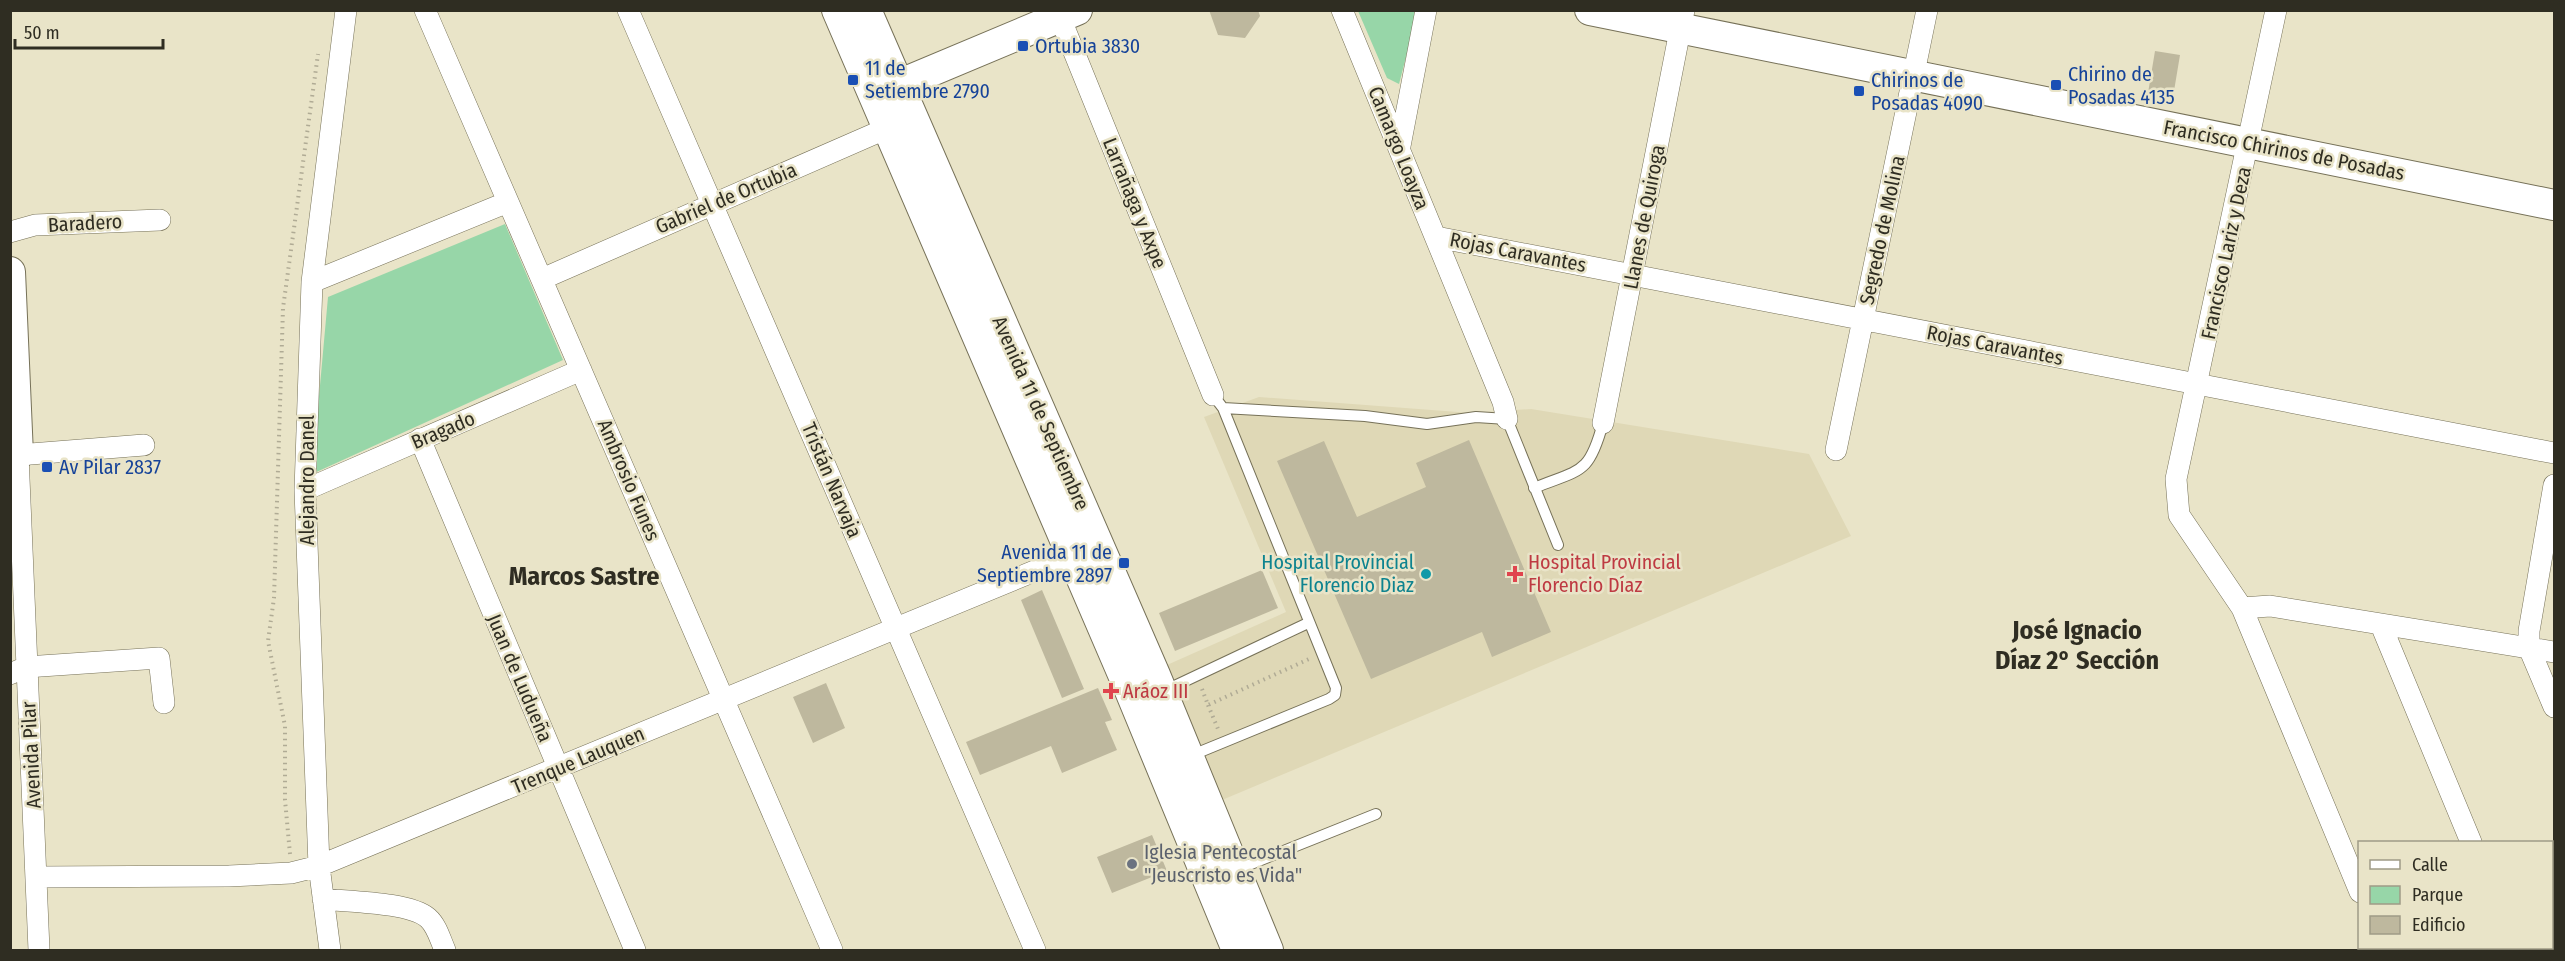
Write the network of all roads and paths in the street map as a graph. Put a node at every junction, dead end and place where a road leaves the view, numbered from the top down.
1 (346, 10) edge
2 (426, 10) edge
3 (628, 10) edge
4 (837, 10) edge
5 (866, 10) edge
6 (1342, 10) edge
7 (1426, 10) edge
8 (1590, 10) edge
9 (1927, 10) edge
10 (2276, 10) edge
11 (1065, 13) edge
12 (1683, 20) edge
13 (1915, 76) junction
14 (885, 90) junction
15 (899, 123) junction
16 (2249, 143) junction
17 (1400, 146) junction
18 (508, 202) junction
19 (712, 204) junction
20 (2554, 205) edge
21 (160, 220) dead end
22 (10, 232) edge
23 (1436, 237) junction
24 (10, 272) edge
25 (1632, 274) junction
26 (542, 279) junction
27 (312, 282) junction
28 (1864, 318) junction
29 (581, 370) junction
30 (2197, 386) junction
31 (1218, 401) junction
32 (1507, 419) junction
33 (1603, 423) joint
34 (420, 440) junction
35 (144, 445) dead end
36 (1836, 450) dead end
37 (2554, 453) edge
38 (14, 456) edge
39 (2554, 485) edge
40 (1534, 488) junction
41 (304, 490) junction
42 (1099, 544) junction
43 (1558, 544) dead end
44 (1070, 556) junction
45 (2242, 608) junction
46 (1308, 623) junction
47 (2381, 625) junction
48 (896, 629) junction
49 (2529, 648) junction
50 (2554, 652) edge
51 (1321, 653) junction
52 (19, 671) edge
53 (1196, 675) junction
54 (1149, 698) junction
55 (724, 700) junction
56 (164, 703) dead end
57 (1208, 705) junction
58 (2554, 707) edge
59 (1222, 741) junction
60 (1175, 762) junction
61 (558, 768) junction
62 (1376, 814) dead end
63 (2470, 841) edge
64 (319, 866) junction
65 (1222, 875) junction
66 (37, 878) junction
67 (2358, 887) edge
68 (323, 899) junction
69 (39, 951) edge
70 (330, 951) edge
71 (445, 951) edge
72 (635, 951) edge
73 (832, 951) edge
74 (1035, 951) edge
75 (1237, 951) edge
76 (1268, 951) edge

1 - 27 street, Alejandro Danel
2 - 18 street, Ambrosio Funes
3 - 19 street, Tristán Narvaja
4 - 14 main road, Avenida 11 de Septiembre
5 - 14 main road, Avenida 11 de Septiembre
6 - 17 street, Camargo Loayza
7 - 17 street
8 - 12 main road, Francisco Chirinos de Posadas
9 - 13 street, Segredo de Molina
10 - 16 street, Francisco Lariz y Deza
11 - 14 main road
11 - 31 street, Larrañaga y Axpe
12 - 13 main road, Francisco Chirinos de Posadas
12 - 25 street, Llanes de Quiroga
13 - 16 main road, Francisco Chirinos de Posadas
13 - 28 street, Segredo de Molina
14 - 15 main road, Avenida 11 de Septiembre
15 - 19 street, Gabriel de Ortubia
15 - 42 main road, Avenida 11 de Septiembre
15 - 44 main road, Avenida 11 de Septiembre
16 - 20 main road, Francisco Chirinos de Posadas
16 - 30 street, Francisco Lariz y Deza
17 - 23 street, Camargo Loayza
18 - 26 street, Ambrosio Funes
18 - 27 street
19 - 26 street, Gabriel de Ortubia
19 - 48 street, Tristán Narvaja
21 - 22 street, Baradero
23 - 25 street, Rojas Caravantes
23 - 32 street, Camargo Loayza
24 - 38 main road, Avenida Pilar
25 - 28 street, Rojas Caravantes
25 - 33 street, Llanes de Quiroga
26 - 29 street, Ambrosio Funes
27 - 41 street, Alejandro Danel
28 - 30 street, Rojas Caravantes
28 - 36 street, Segredo de Molina
29 - 34 street, Bragado
29 - 55 street, Ambrosio Funes
30 - 37 street, Rojas Caravantes
30 - 45 street, Francisco Lariz y Deza
31 - 32 lane
31 - 46 lane
32 - 40 lane
33 - 40 lane
34 - 41 street, Bragado
34 - 61 street, Juan de Ludueña
35 - 38 street
38 - 52 street, Avenida Pilar
39 - 49 street
40 - 43 lane
41 - 64 street, Alejandro Danel
42 - 44 street, Trenque Lauquen
42 - 54 main road, Avenida 11 de Septiembre
44 - 48 street, Trenque Lauquen
44 - 54 main road, Avenida 11 de Septiembre
45 - 47 street
45 - 67 street
46 - 51 lane
46 - 53 lane
47 - 49 street
47 - 63 street
48 - 55 street, Trenque Lauquen
48 - 74 street, Tristán Narvaja
49 - 50 street
49 - 58 street
51 - 57 path
51 - 59 lane
52 - 56 street
52 - 66 street, Avenida Pilar
53 - 54 lane
53 - 57 path
54 - 60 main road, Avenida 11 de Septiembre
55 - 61 street, Trenque Lauquen
55 - 73 street, Ambrosio Funes
57 - 59 path
59 - 60 lane
60 - 65 main road, Avenida 11 de Septiembre
61 - 64 street, Trenque Lauquen
61 - 72 street, Juan de Ludueña
62 - 65 lane
64 - 66 street, Trenque Lauquen
64 - 68 street, Alejandro Danel
65 - 75 main road, Avenida 11 de Septiembre
65 - 76 main road, Avenida 11 de Septiembre
66 - 69 street, Avenida Pilar
68 - 70 street, Alejandro Danel
68 - 71 street

